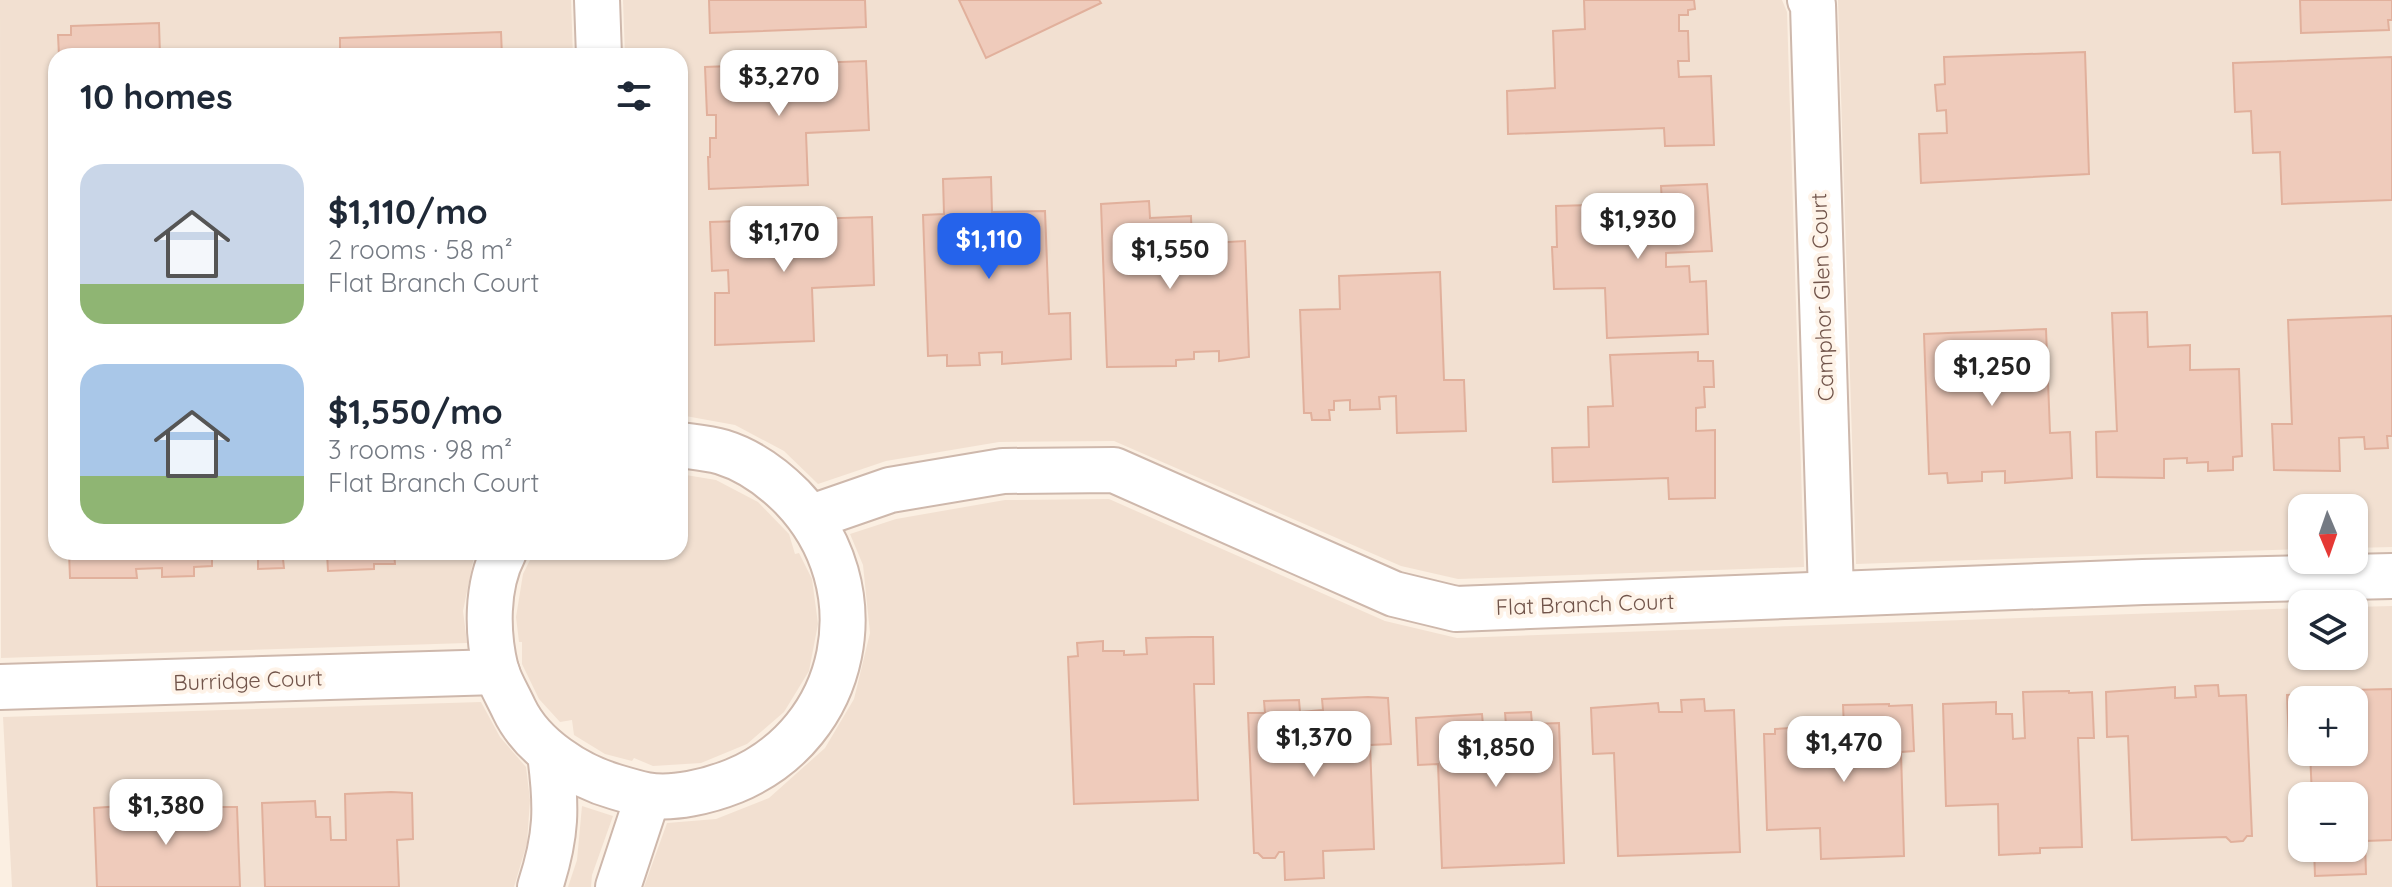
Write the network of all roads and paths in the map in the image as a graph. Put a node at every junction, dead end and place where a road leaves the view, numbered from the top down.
1 (597, 0) edge
2 (1810, 0) edge
3 (599, 48) edge
4 (688, 446) edge
5 (812, 517) junction
6 (500, 560) edge
7 (2392, 576) edge
8 (1831, 594) junction
9 (497, 672) junction
10 (0, 687) edge
11 (550, 754) junction
12 (648, 796) junction
13 (540, 887) edge
14 (618, 887) edge

1 - 3 street
2 - 8 street, Camphor Glen Court
4 - 5 street
5 - 8 street, Flat Branch Court
5 - 12 street
6 - 9 street
7 - 8 street, Flat Branch Court
9 - 10 street, Burridge Court
9 - 11 street
11 - 12 street
11 - 13 street
12 - 14 street

